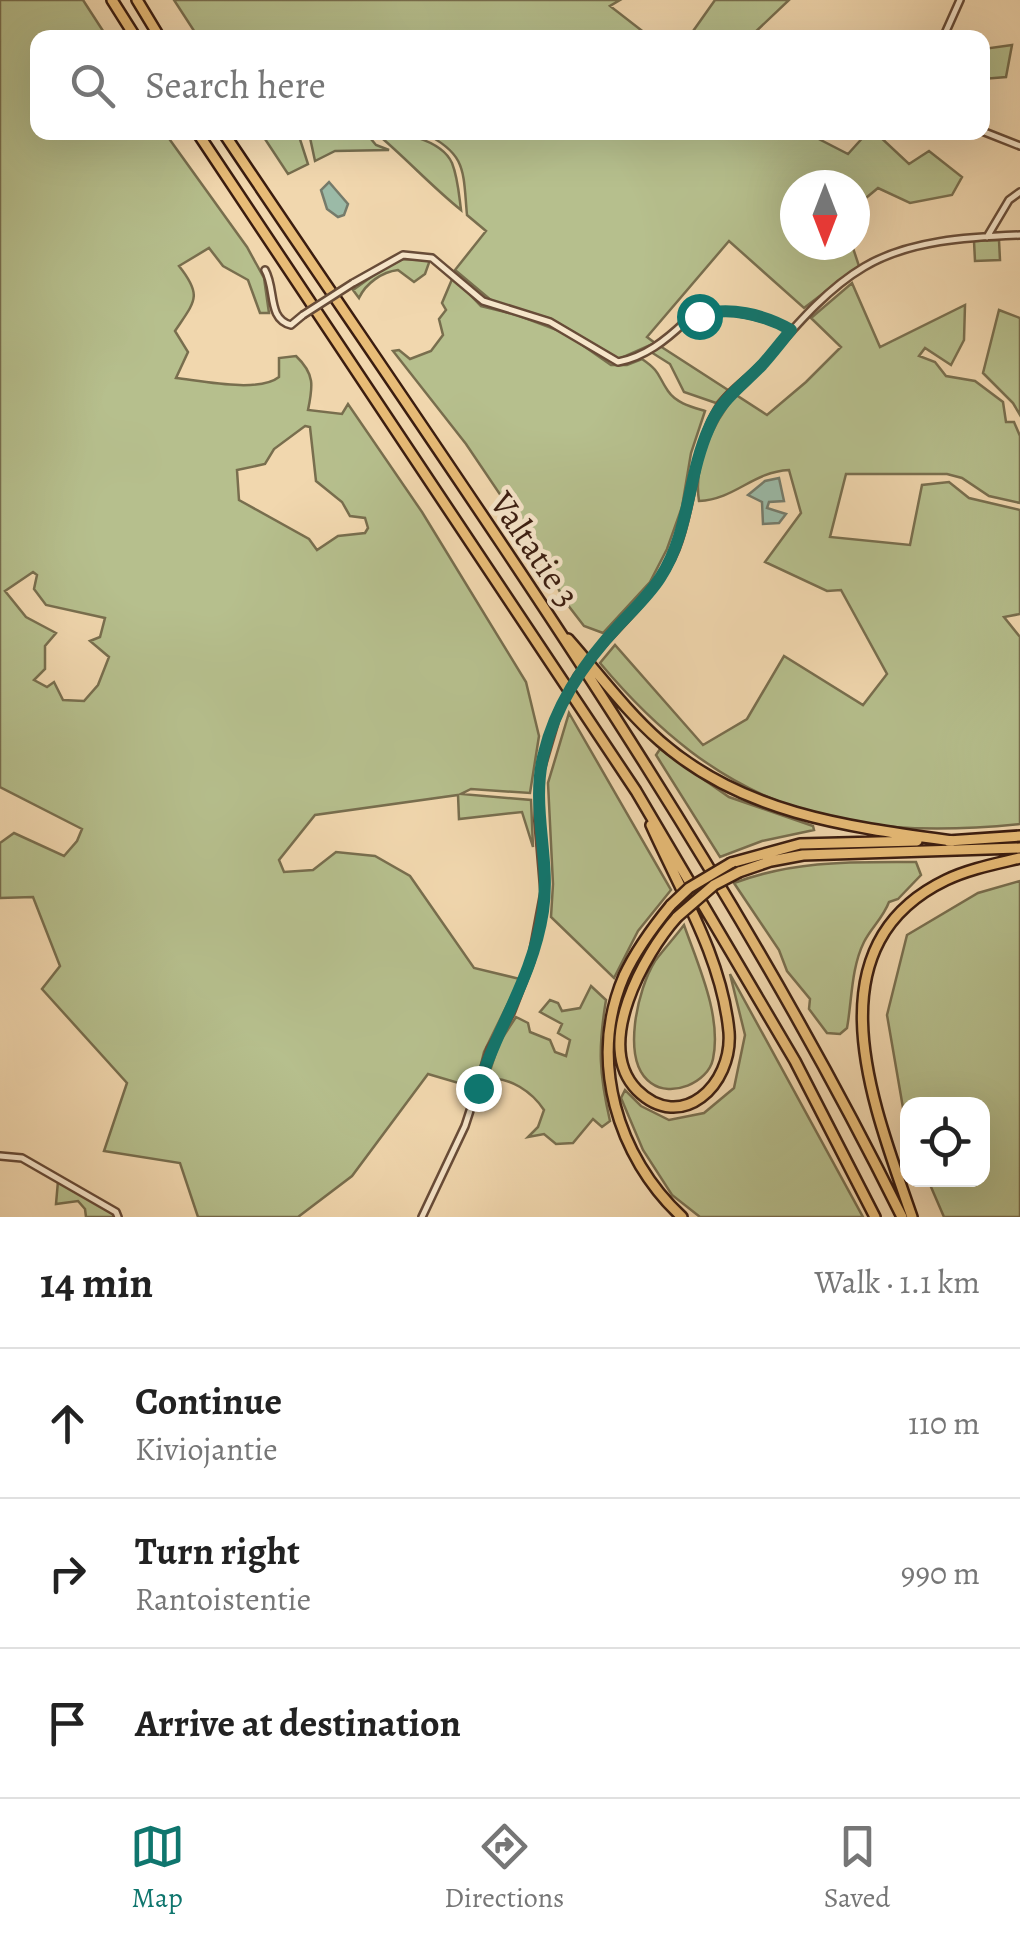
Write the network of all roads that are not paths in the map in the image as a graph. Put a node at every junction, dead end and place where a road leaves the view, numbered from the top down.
1 (112, 0) edge
2 (137, 0) edge
3 (960, 0) edge
4 (131, 30) edge
5 (155, 30) edge
6 (947, 30) edge
7 (990, 134) edge
8 (202, 140) edge
9 (228, 140) edge
10 (1020, 146) edge
11 (1020, 192) edge
12 (1020, 235) edge
13 (986, 236) junction
14 (264, 270) dead end
15 (791, 330) junction
16 (547, 616) junction
17 (636, 791) junction
18 (1020, 836) edge
19 (953, 841) junction
20 (1020, 848) edge
21 (1020, 858) edge
22 (0, 1156) edge
23 (118, 1217) edge
24 (422, 1217) edge
25 (682, 1217) edge
26 (875, 1217) edge
27 (902, 1217) edge
28 (912, 1217) edge

1 - 4 highway
2 - 5 highway
3 - 6 street
7 - 10 street
8 - 17 highway, Valtatie 3
9 - 16 highway, Valtatie 3
11 - 13 street
12 - 13 street
13 - 15 street
14 - 15 street, bridge
15 - 24 street, bridge
16 - 19 highway
16 - 27 highway, Valtatie 3
17 - 20 highway, bridge
17 - 26 highway, Valtatie 3
18 - 19 highway
19 - 25 highway, bridge
21 - 28 highway
22 - 23 street

